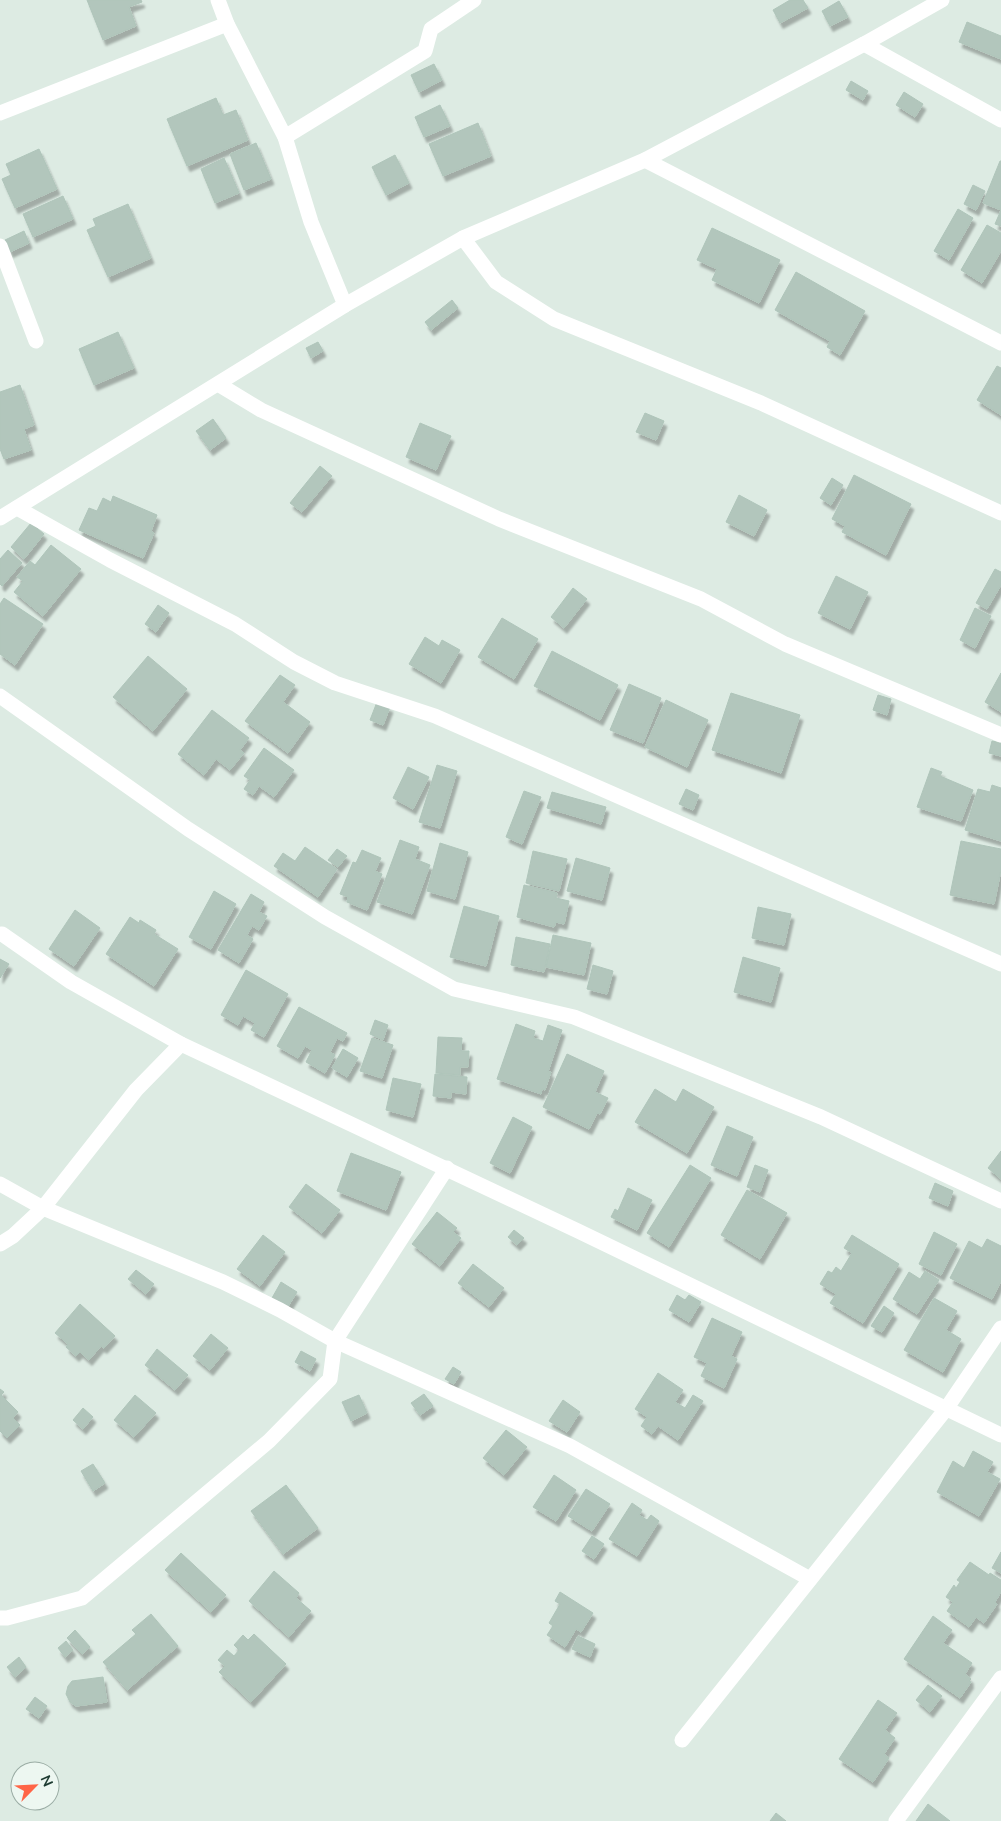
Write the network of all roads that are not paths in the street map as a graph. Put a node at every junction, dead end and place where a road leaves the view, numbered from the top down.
1 (218, 0) edge
2 (474, 0) edge
3 (942, 0) edge
4 (227, 24) junction
5 (864, 44) junction
6 (0, 113) edge
7 (1001, 120) edge
8 (285, 137) junction
9 (645, 160) junction
10 (463, 238) junction
11 (0, 246) edge
12 (346, 305) junction
13 (36, 341) dead end
14 (1001, 343) edge
15 (218, 384) junction
16 (17, 508) junction
17 (1001, 513) edge
18 (0, 518) edge
19 (0, 696) edge
20 (1001, 735) edge
21 (2, 934) dead end
22 (1001, 964) edge
23 (181, 1044) junction
24 (447, 1168) junction
25 (0, 1184) edge
26 (1001, 1201) edge
27 (43, 1208) junction
28 (0, 1244) edge
29 (1001, 1328) edge
30 (335, 1341) junction
31 (946, 1409) junction
32 (1001, 1435) edge
33 (810, 1579) junction
34 (0, 1618) edge
35 (1001, 1678) edge
36 (682, 1740) dead end
37 (896, 1821) edge

1 - 4 street
2 - 8 street
3 - 5 street
4 - 6 street
4 - 8 street
5 - 7 street
5 - 9 street
8 - 12 street
9 - 10 street
9 - 14 street
10 - 12 street
10 - 17 street
11 - 13 street
12 - 15 street
15 - 16 street
15 - 20 street
16 - 18 street
16 - 22 street
19 - 26 street
21 - 23 street
23 - 24 street
23 - 27 street
24 - 30 street
24 - 31 street
25 - 27 street
27 - 28 street
27 - 30 street
29 - 31 street
30 - 33 street
30 - 34 street
31 - 32 street
31 - 33 street
33 - 36 street
35 - 37 street

